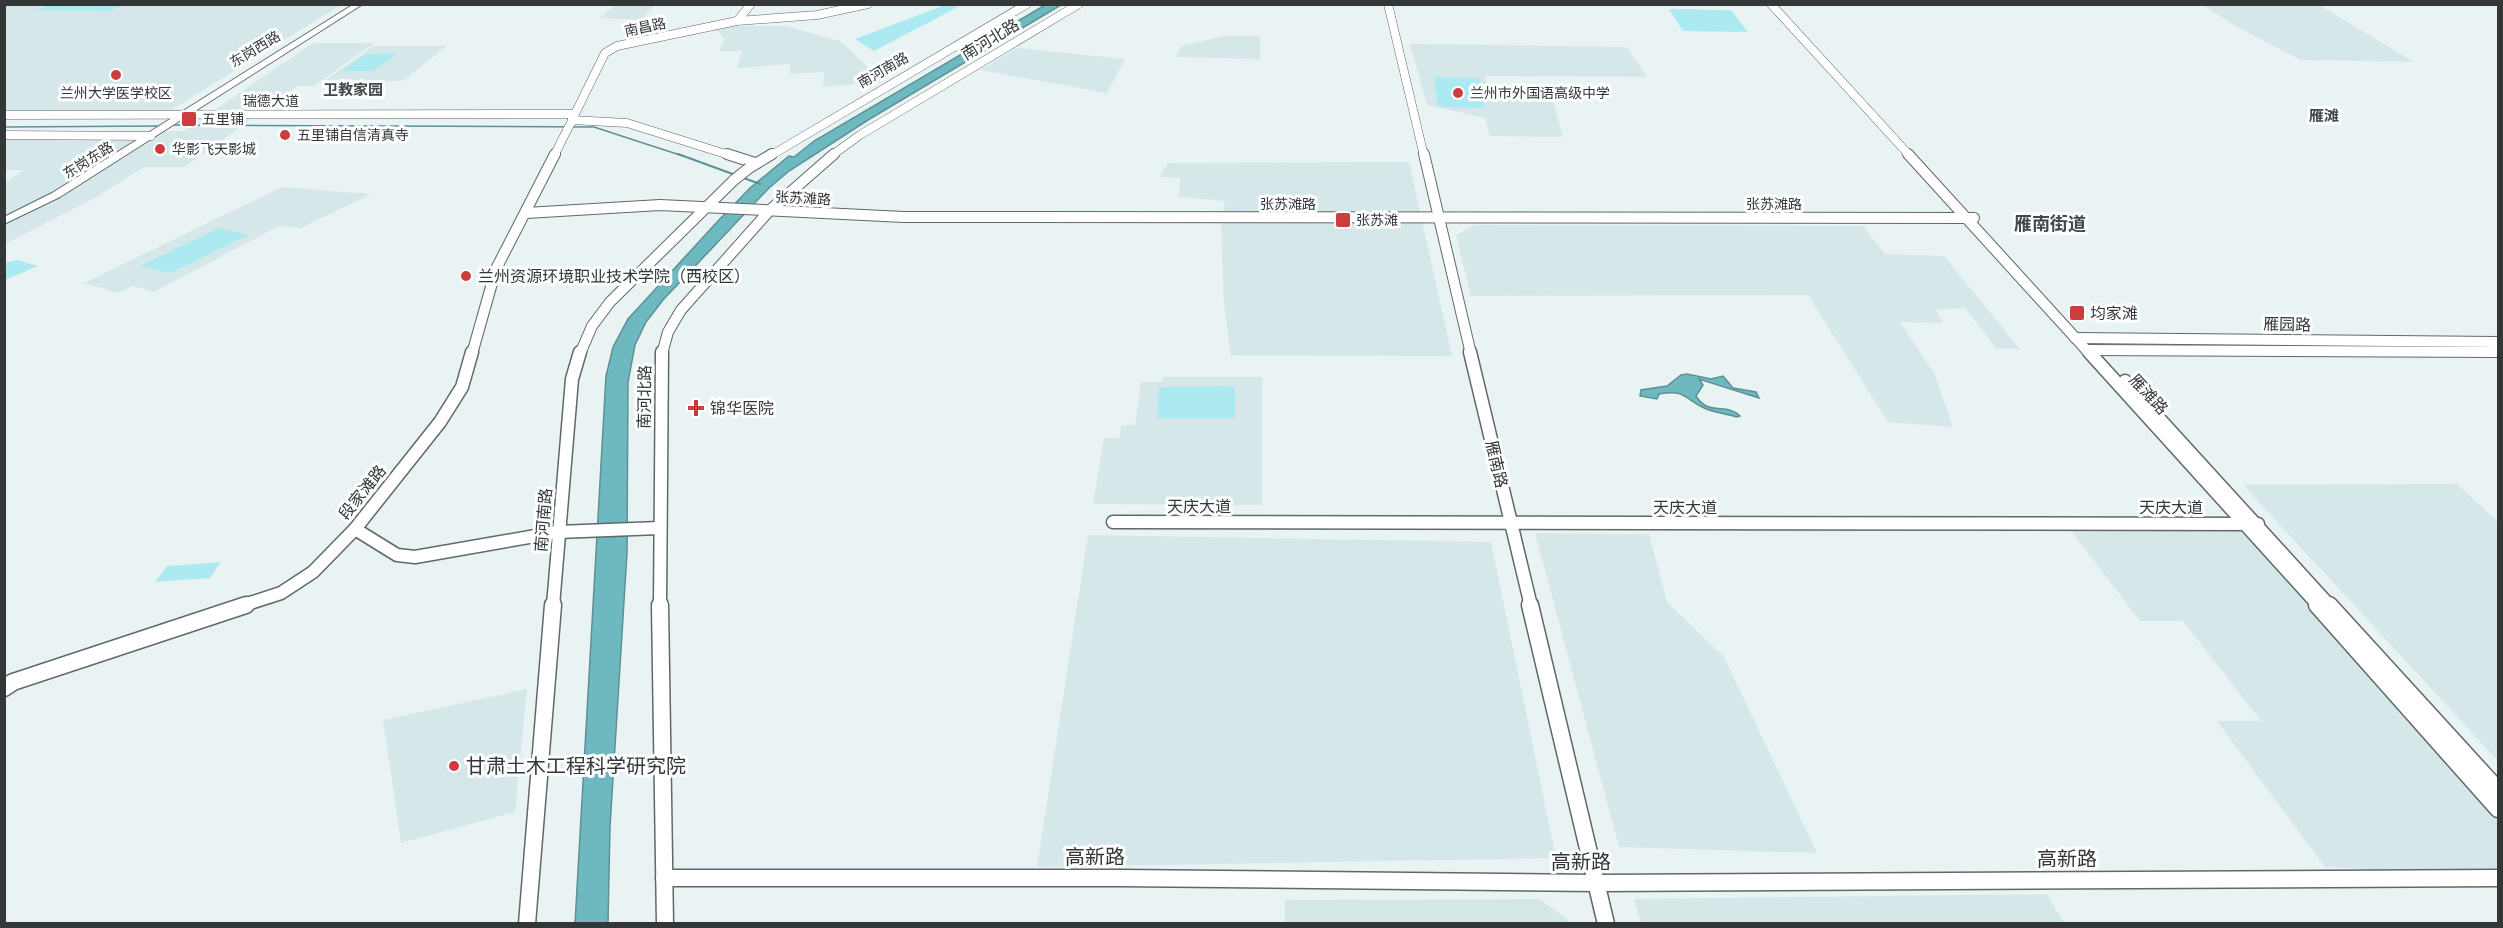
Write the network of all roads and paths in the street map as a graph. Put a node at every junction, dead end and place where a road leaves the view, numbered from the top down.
1 (352, 4) edge
2 (360, 4) edge
3 (751, 4) edge
4 (868, 4) edge
5 (1027, 4) edge
6 (1079, 4) edge
7 (1388, 4) edge
8 (1772, 4) edge
9 (1778, 4) edge
10 (737, 21) junction
11 (4, 116) edge
12 (173, 118) junction
13 (571, 122) junction
14 (148, 134) junction
15 (4, 135) edge
16 (752, 165) junction
17 (706, 207) junction
18 (770, 210) junction
19 (526, 213) junction
20 (4, 216) edge
21 (1438, 217) junction
22 (1970, 218) junction
23 (4, 221) edge
24 (2499, 342) edge
25 (2086, 344) junction
26 (2499, 352) edge
27 (1113, 522) dead end
28 (2251, 523) junction
29 (1511, 524) junction
30 (659, 528) junction
31 (355, 529) junction
32 (558, 532) junction
33 (4, 688) edge
34 (2499, 790) edge
35 (2499, 809) edge
36 (664, 878) junction
37 (2499, 878) edge
38 (1597, 884) junction
39 (527, 924) edge
40 (665, 924) edge
41 (1606, 924) edge

1 - 12 main road, 东岗西路
2 - 12 main road, 东岗西路
3 - 10 street
4 - 10 street, 南昌路
5 - 16 street, 南河南路
6 - 18 street, 南河北路
7 - 21 street, 雁南路
8 - 22 street, 雁滩路
9 - 22 street, 雁滩路
10 - 13 street, 南昌路
11 - 12 street, 瑞德大道
12 - 13 street, 瑞德大道
12 - 14 main road, 东岗东路
13 - 16 street, 瑞德大道
13 - 19 street, 段家滩路
14 - 15 street
14 - 20 main road, 东岗东路
14 - 23 main road, 东岗东路
16 - 17 street, 南河南路, bridge
17 - 18 street, 张苏滩路
17 - 19 street
17 - 32 street, 南河南路
18 - 21 street, 张苏滩路
18 - 30 street, 南河北路
19 - 31 street, 段家滩路
21 - 22 street, 张苏滩路
21 - 29 street, 雁南路
22 - 25 street, 雁滩路
24 - 25 street, 雁园路
25 - 26 street, 雁园路
25 - 28 street, 雁滩路
27 - 29 street, 天庆大道
28 - 29 street, 天庆大道
28 - 34 street, 雁滩路
28 - 35 street, 雁滩路
29 - 38 street, 雁南路
30 - 32 street
30 - 36 street, 南河北路
31 - 32 street
31 - 33 street, 段家滩路
32 - 39 street, 南河南路
36 - 38 street, 高新路
36 - 40 street, 南河北路
37 - 38 street, 高新路
38 - 41 street, 雁南路

